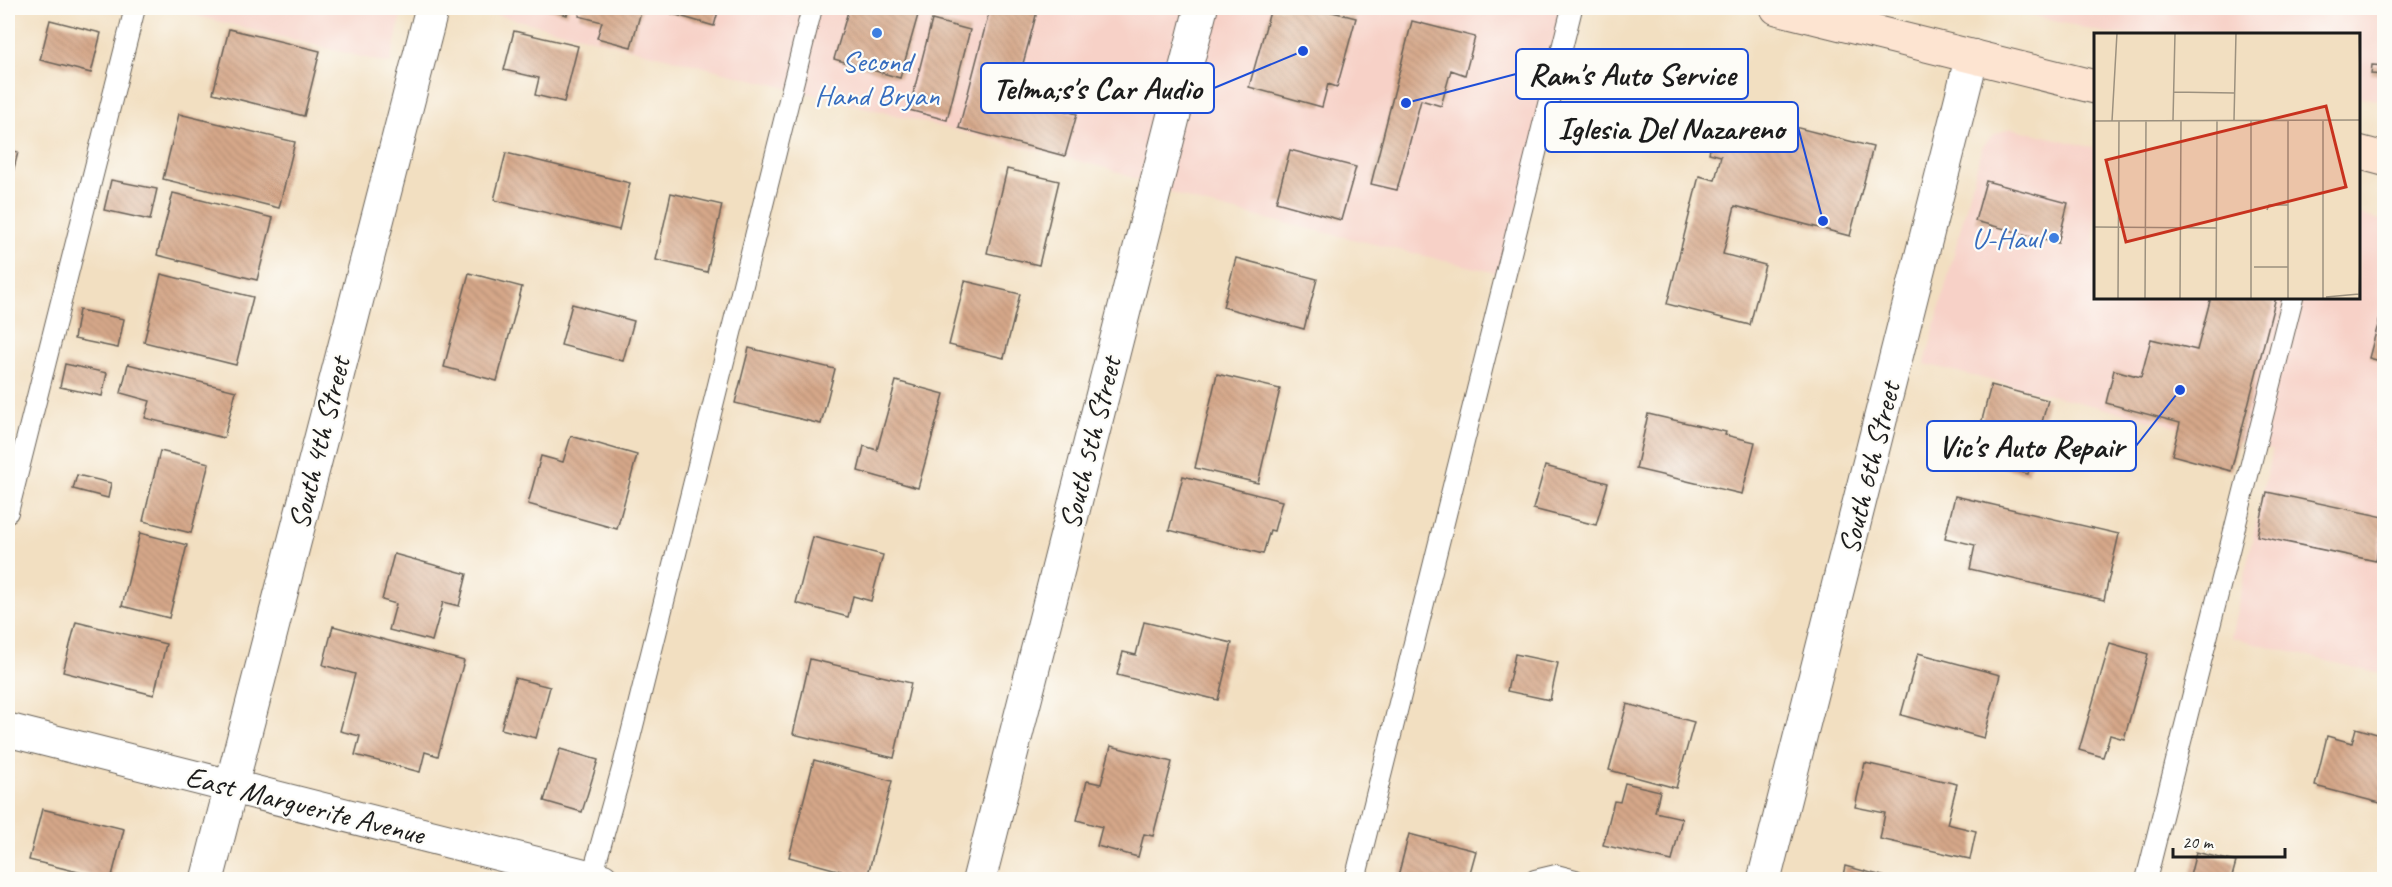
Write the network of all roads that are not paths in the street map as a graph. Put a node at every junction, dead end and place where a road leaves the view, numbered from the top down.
1 (135, 8) edge
2 (432, 8) edge
3 (812, 8) edge
4 (1202, 8) edge
5 (1572, 8) edge
6 (1778, 8) edge
7 (1972, 56) junction
8 (2094, 87) edge
9 (2359, 152) edge
10 (2385, 159) edge
11 (2293, 298) edge
12 (8, 512) edge
13 (8, 730) edge
14 (231, 786) junction
15 (207, 879) edge
16 (595, 879) edge
17 (979, 879) edge
18 (1355, 879) edge
19 (1535, 879) edge
20 (1575, 879) edge
21 (1764, 879) edge
22 (2146, 879) edge

1 - 12 lane
2 - 14 street, South 4th Street
3 - 16 lane
4 - 17 street, South 5th Street
5 - 18 lane
6 - 7 main road
7 - 8 main road
7 - 21 street, South 6th Street
9 - 10 main road
11 - 22 lane
13 - 14 street, East Marguerite Avenue
14 - 15 street, South 4th Street
14 - 16 street, East Marguerite Avenue
19 - 20 lane

